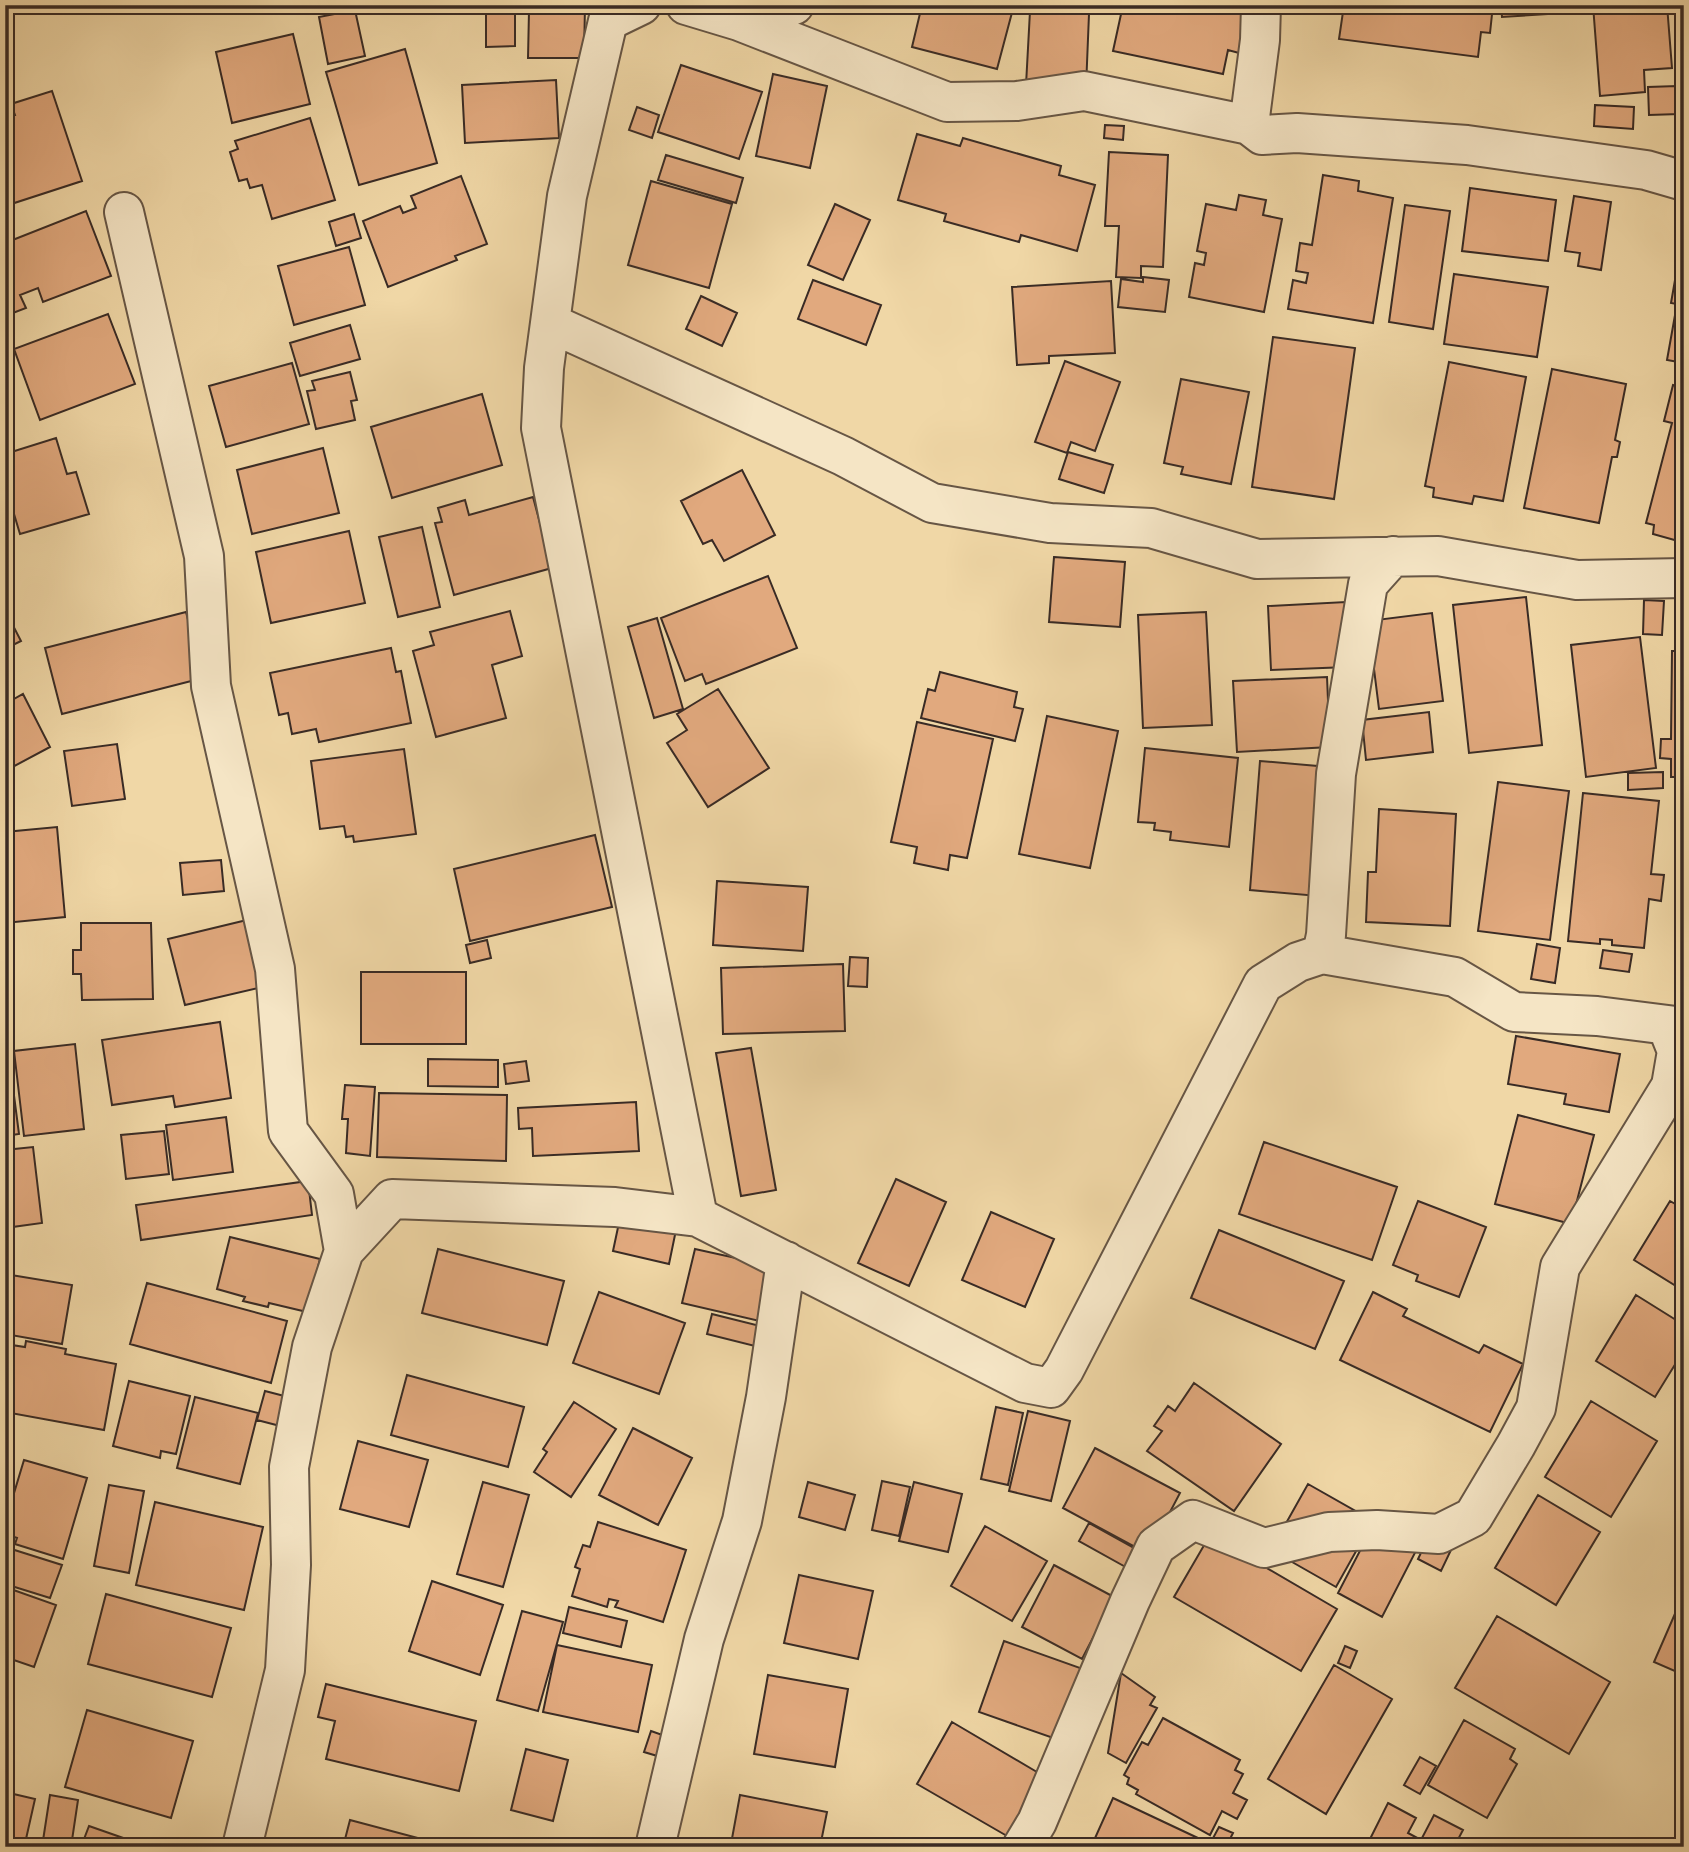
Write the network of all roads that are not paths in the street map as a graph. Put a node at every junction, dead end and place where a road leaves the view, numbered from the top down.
1 (641, 5) edge
2 (686, 5) edge
3 (794, 5) edge
4 (1261, 5) edge
5 (739, 21) junction
6 (1249, 125) junction
7 (1684, 181) edge
8 (124, 212) dead end
9 (550, 323) junction
10 (1393, 556) junction
11 (1684, 578) edge
12 (1322, 954) junction
13 (1675, 1027) edge
14 (698, 1217) junction
15 (344, 1251) junction
16 (786, 1261) junction
17 (242, 1847) edge
18 (655, 1847) edge
19 (1022, 1847) edge

1 - 9 street
2 - 5 street
3 - 5 street
4 - 6 street
5 - 6 street
6 - 7 street
8 - 15 street
9 - 10 street
9 - 14 street
10 - 11 street
10 - 12 street
12 - 13 street
12 - 16 street
13 - 19 street
14 - 15 street
14 - 16 street
15 - 17 street
16 - 18 street

